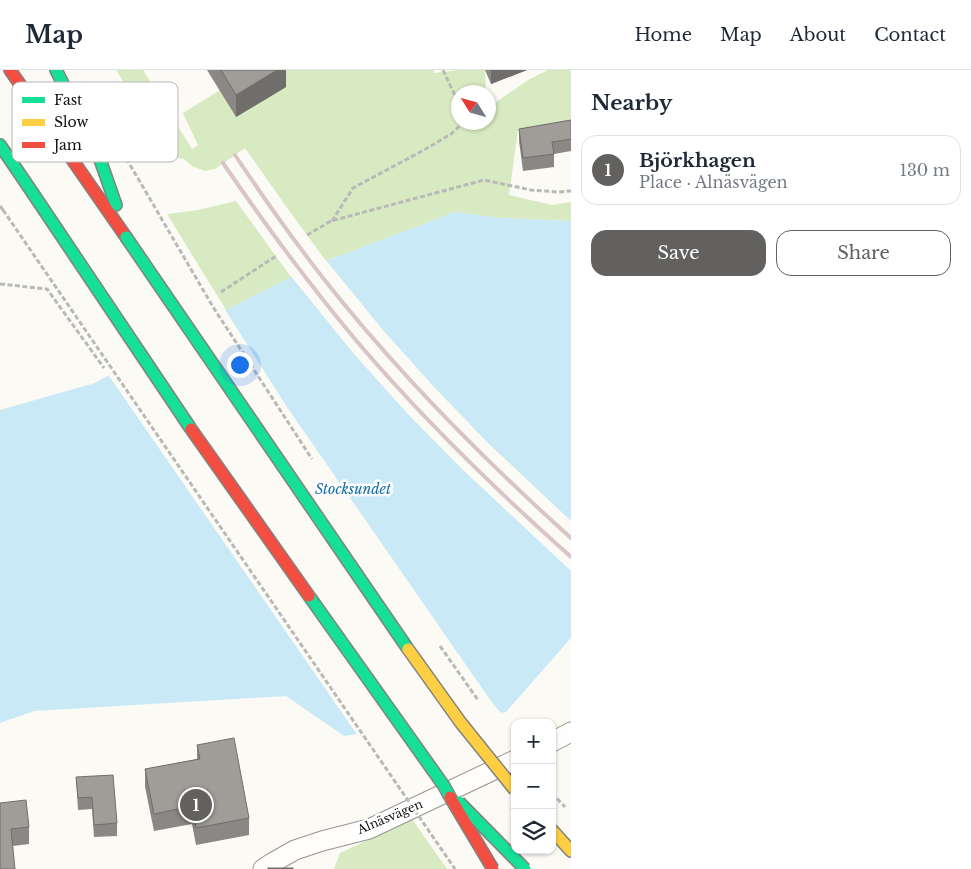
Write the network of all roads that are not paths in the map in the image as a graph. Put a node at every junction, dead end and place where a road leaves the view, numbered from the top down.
1 (10, 70) edge
2 (56, 70) edge
3 (18, 82) edge
4 (62, 82) edge
5 (0, 145) edge
6 (0, 158) edge
7 (75, 162) edge
8 (101, 162) edge
9 (32, 192) junction
10 (126, 237) junction
11 (571, 732) edge
12 (556, 740) edge
13 (511, 762) edge
14 (511, 785) edge
15 (444, 786) junction
16 (556, 834) edge
17 (571, 851) edge
18 (263, 869) edge
19 (493, 869) edge
20 (525, 869) edge

1 - 3 main road
2 - 4 main road
5 - 9 main road
6 - 9 main road
7 - 10 main road
8 - 10 main road
9 - 15 main road, bridge
10 - 14 main road, bridge
11 - 12 street
13 - 18 street, Alnäsvägen
15 - 19 main road, bridge
15 - 20 main road, bridge
16 - 17 main road

